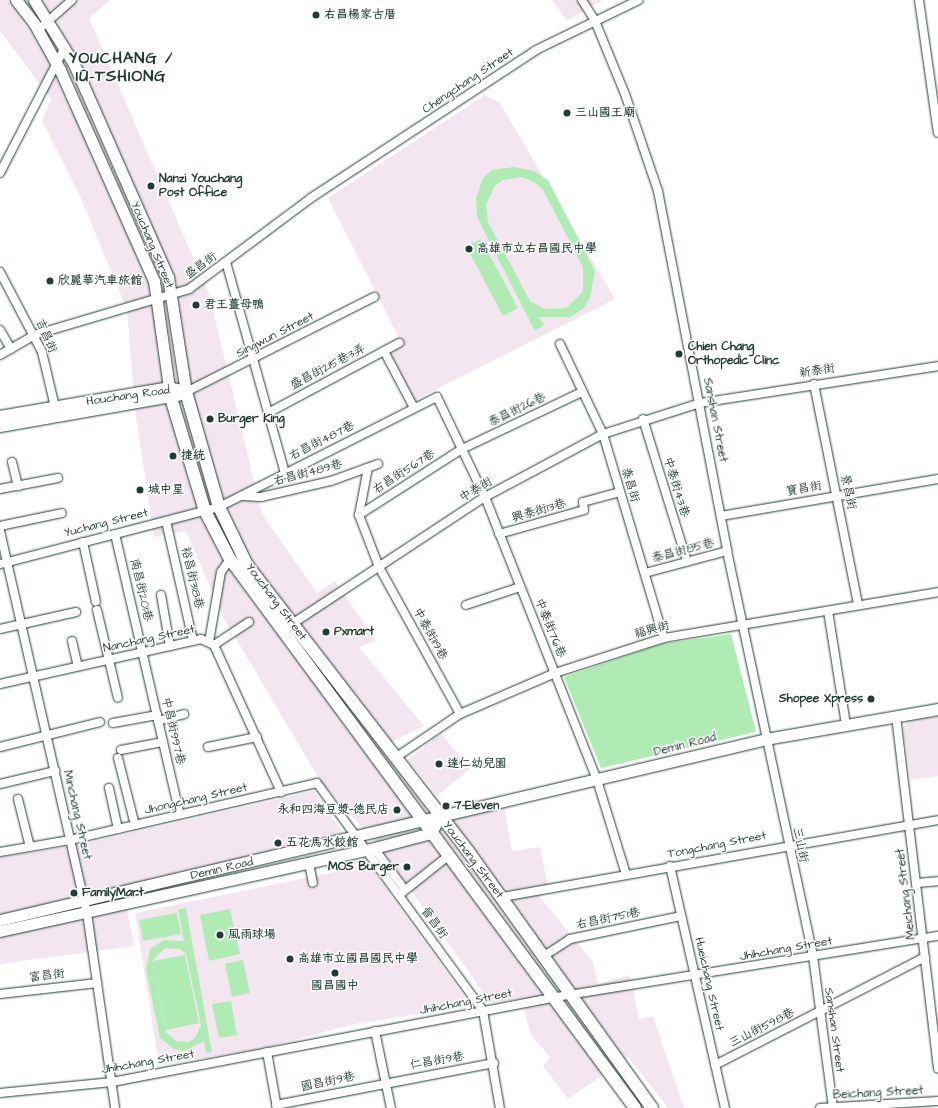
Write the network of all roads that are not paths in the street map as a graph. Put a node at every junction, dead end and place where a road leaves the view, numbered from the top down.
1 (16, 0) edge
2 (34, 0) edge
3 (72, 0) edge
4 (582, 0) edge
5 (639, 0) edge
6 (919, 0) edge
7 (50, 21) junction
8 (595, 21) junction
9 (38, 30) junction
10 (65, 47) junction
11 (56, 63) junction
12 (938, 133) edge
13 (0, 173) edge
14 (226, 262) junction
15 (0, 272) edge
16 (173, 294) junction
17 (159, 297) junction
18 (374, 297) dead end
19 (0, 330) edge
20 (34, 335) junction
21 (399, 343) dead end
22 (560, 344) dead end
23 (10, 349) junction
24 (384, 351) junction
25 (0, 355) edge
26 (254, 361) junction
27 (938, 366) edge
28 (814, 384) junction
29 (186, 392) junction
30 (582, 392) junction
31 (170, 393) junction
32 (437, 397) joint
33 (700, 403) junction
34 (414, 408) junction
35 (56, 411) junction
36 (268, 413) junction
37 (0, 417) edge
38 (643, 419) junction
39 (0, 426) edge
40 (603, 434) junction
41 (462, 449) junction
42 (12, 462) dead end
43 (378, 464) dead end
44 (368, 468) junction
45 (285, 474) junction
46 (58, 478) dead end
47 (938, 479) edge
48 (18, 486) junction
49 (0, 489) edge
50 (620, 492) junction
51 (242, 496) junction
52 (837, 496) junction
53 (485, 497) junction
54 (219, 507) junction
55 (204, 511) junction
56 (62, 513) dead end
57 (359, 515) junction
58 (721, 516) junction
59 (166, 521) junction
60 (0, 526) edge
61 (0, 531) edge
62 (115, 534) junction
63 (499, 534) junction
64 (83, 542) junction
65 (727, 551) junction
66 (230, 559) junction
67 (687, 561) junction
68 (4, 563) edge
69 (379, 567) junction
70 (645, 573) junction
71 (520, 587) junction
72 (938, 592) edge
73 (161, 595) dead end
74 (466, 605) dead end
75 (858, 605) junction
76 (828, 611) junction
77 (76, 612) dead end
78 (248, 622) dead end
79 (293, 623) junction
80 (21, 624) junction
81 (743, 625) junction
82 (0, 629) edge
83 (282, 632) junction
84 (664, 638) junction
85 (72, 641) dead end
86 (194, 641) junction
87 (211, 643) junction
88 (170, 646) junction
89 (143, 652) junction
90 (109, 660) junction
91 (78, 666) junction
92 (555, 673) junction
93 (33, 676) junction
94 (0, 684) edge
95 (118, 698) dead end
96 (938, 709) edge
97 (184, 714) dead end
98 (460, 714) junction
99 (896, 716) junction
100 (158, 718) junction
101 (100, 722) dead end
102 (113, 723) dead end
103 (846, 725) junction
104 (47, 736) junction
105 (256, 737) junction
106 (766, 739) junction
107 (163, 742) junction
108 (0, 747) edge
109 (208, 747) dead end
110 (395, 758) junction
111 (55, 771) junction
112 (598, 780) junction
113 (0, 784) edge
114 (108, 788) dead end
115 (281, 792) junction
116 (18, 799) dead end
117 (180, 815) junction
118 (440, 816) junction
119 (421, 818) junction
120 (938, 820) edge
121 (135, 825) junction
122 (909, 825) junction
123 (118, 829) junction
124 (431, 833) junction
125 (357, 837) junction
126 (70, 840) junction
127 (787, 844) junction
128 (30, 847) junction
129 (370, 849) junction
130 (0, 852) edge
131 (448, 856) junction
132 (309, 863) junction
133 (670, 866) junction
134 (626, 874) junction
135 (938, 881) edge
136 (313, 883) dead end
137 (916, 883) junction
138 (402, 893) junction
139 (502, 897) junction
140 (86, 908) junction
141 (681, 916) junction
142 (0, 920) edge
143 (0, 930) edge
144 (938, 936) edge
145 (923, 939) junction
146 (544, 956) junction
147 (813, 956) junction
148 (925, 957) junction
149 (696, 978) junction
150 (97, 983) junction
151 (0, 994) edge
152 (573, 995) junction
153 (556, 997) junction
154 (483, 1011) junction
155 (819, 1013) junction
156 (375, 1031) junction
157 (267, 1052) junction
158 (494, 1063) junction
159 (715, 1065) junction
160 (938, 1069) edge
161 (112, 1082) junction
162 (386, 1082) junction
163 (0, 1093) edge
164 (938, 1101) edge
165 (276, 1107) edge
166 (833, 1107) edge
167 (115, 1108) edge
168 (391, 1108) edge
169 (500, 1108) edge
170 (636, 1108) edge
171 (652, 1108) edge
172 (725, 1108) edge
173 (820, 1108) edge

1 - 9 street, Youchang Street
2 - 7 street, Youchang Street
3 - 7 street
4 - 8 street, Sanshan Street
5 - 8 street, Chengchang Street
6 - 12 street
7 - 9 street
7 - 10 street, Youchang Street
8 - 14 street, Chengchang Street
8 - 33 street, Sanshan Street
9 - 11 street, Youchang Street
10 - 11 street
10 - 16 street, Youchang Street
11 - 13 street
11 - 17 street, Youchang Street
14 - 16 street, 盛昌街
14 - 26 street
15 - 20 street, 吉昌街
16 - 17 street, 盛昌街
16 - 29 street, Youchang Street
17 - 20 street, 盛昌街
17 - 31 street, Youchang Street
18 - 26 street, Singwun Street
19 - 23 street
20 - 23 street, 盛昌街
20 - 35 street, 吉昌街
21 - 24 street, 盛昌街215巷3弄
22 - 30 street, 泰昌街
23 - 25 street, 盛昌街
24 - 34 street
24 - 36 street, 盛昌街215巷3弄
26 - 29 street, Singwun Street
26 - 36 street
27 - 28 street, 新泰街
28 - 33 street, 新泰街
28 - 52 street, 景昌街
29 - 31 main road, Houchang Road
29 - 54 main road, Youchang Street
30 - 40 street, 泰昌街
30 - 41 street, 泰昌街26巷
31 - 35 main road, Houchang Road
31 - 55 main road, Youchang Street
32 - 34 street, 右昌街487巷
32 - 41 street, 中泰街76巷
33 - 38 street, 中泰街
33 - 58 street, Sanshan Street
34 - 45 street, 右昌街487巷
35 - 37 main road, Houchang Road
35 - 39 main road, Houchang Road
36 - 45 street
38 - 40 street, 中泰街
38 - 67 street, 中泰街43巷
40 - 50 street, 泰昌街
40 - 53 street, 中泰街
41 - 53 street, 中泰街76巷
41 - 57 street, 右昌街567巷
42 - 48 street
43 - 44 street, 右昌街489巷
44 - 51 street, 右昌街489巷
44 - 57 street
45 - 51 street, 右昌街487巷
46 - 48 street
47 - 52 street, 寶昌街
48 - 49 street
50 - 63 street, 興泰街13巷
50 - 70 street, 泰昌街
51 - 54 street, 右昌街487巷
52 - 58 street, 寶昌街
52 - 75 street, 景昌街
53 - 63 street, 中泰街76巷
53 - 69 street, 中泰街
54 - 55 street, Yuchang Street
54 - 79 main road, Youchang Street
55 - 59 street, Yuchang Street
55 - 66 main road, Youchang Street
56 - 60 street
57 - 69 street, 中泰街119巷
58 - 65 street, Sanshan Street
59 - 62 street, Yuchang Street
59 - 86 street, 裕昌街318巷
61 - 68 street, Minchang Street
62 - 64 street, Yuchang Street
62 - 89 street, 南昌街201巷
63 - 71 street, 中泰街76巷
64 - 68 street, Yuchang Street
64 - 90 street
65 - 67 street, 泰昌街85巷
65 - 81 street, Sanshan Street
66 - 83 main road, Youchang Street
66 - 87 street
67 - 70 street, 泰昌街85巷
68 - 80 street, Minchang Street
69 - 79 street, 中泰街
69 - 98 street, 中泰街119巷
70 - 84 street, 泰昌街
71 - 74 street
71 - 92 street, 中泰街76巷
72 - 75 street, 福興街
73 - 88 street
75 - 76 street, 福興街
76 - 81 street, 福興街
76 - 103 street
77 - 80 street
78 - 87 street
79 - 83 street, 中泰街
79 - 110 main road, Youchang Street
80 - 82 street
80 - 93 street, Minchang Street
81 - 84 street, 福興街
81 - 106 street, Sanshan Street
83 - 119 main road, Youchang Street
84 - 92 street, 福興街
85 - 91 street
86 - 87 street, Nanchang Street
86 - 88 street, Nanchang Street
87 - 105 street
88 - 89 street, Nanchang Street
89 - 90 street, Nanchang Street
89 - 100 street, 中昌街997巷
90 - 91 street, Nanchang Street
90 - 95 street
91 - 93 street, Nanchang Street
92 - 98 street, 福興街
92 - 112 street, 中泰街76巷
93 - 94 street, Nanchang Street
93 - 104 street, Minchang Street
96 - 99 street, Demin Road
97 - 100 street
98 - 110 street, 福興街
99 - 103 street, Demin Road
99 - 122 street, Meichang Street
100 - 102 street
100 - 107 street, 中昌街997巷
101 - 104 street
103 - 106 street, Demin Road
104 - 108 street
104 - 111 street, Minchang Street
105 - 109 street
105 - 115 street
106 - 112 street, Demin Road
106 - 127 street, 三山街
107 - 117 street, 中昌街997巷
107 - 121 street
110 - 118 main road, Youchang Street
111 - 113 street
111 - 126 street, Minchang Street
112 - 118 street, Demin Road
112 - 134 street, 中泰街76巷
114 - 123 street
115 - 117 street, Jhongchang Street
115 - 125 street, Jhongchang Street
116 - 128 street
117 - 121 street, Jhongchang Street
118 - 119 street, Demin Road
118 - 124 street
118 - 139 main road, Youchang Street
119 - 124 main road, Youchang Street
119 - 125 street, Demin Road
120 - 122 street, Tongchang Street
121 - 123 street, Jhongchang Street
122 - 127 street, Tongchang Street
122 - 137 street, Meichang Street
123 - 126 street, Jhongchang Street
124 - 129 street, Demin Road
124 - 131 main road, Youchang Street
125 - 129 street, Jhongchang Street
125 - 140 street, Demin Road
126 - 128 street, Jhongchang Street
126 - 140 street, Minchang Street
127 - 133 street, Tongchang Street
127 - 147 street, 三山街
128 - 130 street, Jhongchang Street
129 - 132 street, Demin Road
129 - 138 street, 晉昌街
131 - 138 street
131 - 153 main road, Youchang Street
132 - 136 street
132 - 140 street, Demin Road
133 - 134 street, Tongchang Street
133 - 141 street, Hueichang Street
134 - 139 street, Tongchang Street
135 - 137 street
137 - 145 street, Meichang Street
138 - 154 street, 晉昌街
139 - 146 main road, Youchang Street
140 - 142 street, Demin Road
140 - 143 street, Demin Road
140 - 150 street, Minchang Street
141 - 146 street, 右昌街751巷
141 - 149 street, Hueichang Street
144 - 145 street, Jhihchang Street
145 - 147 street, Jhihchang Street
145 - 148 street, Meichang Street
146 - 152 main road, Youchang Street
147 - 149 street, Jhihchang Street
147 - 155 street, Sanshan Street
148 - 155 street, 三山街598巷
148 - 160 street, Meichang Street
149 - 152 street, Jhihchang Street
149 - 159 street, Hueichang Street
150 - 151 street, 富昌街
150 - 161 street, Minchang Street
152 - 153 street, Jhihchang Street
152 - 171 main road, Youchang Street
153 - 154 street, Jhihchang Street
153 - 170 main road, Youchang Street
154 - 156 street, Jhihchang Street
154 - 158 street
155 - 159 street, 三山街598巷
155 - 166 street, Sanshan Street
156 - 157 street, Jhihchang Street
156 - 162 street
157 - 161 street, Jhihchang Street
157 - 165 street
158 - 162 street, 仁昌街9巷
158 - 169 street
159 - 172 street, Hueichang Street
161 - 163 street, Jhihchang Street
161 - 167 street, Minchang Street
162 - 165 street, 國昌街9巷
162 - 168 street
164 - 166 street, Beichang Street
166 - 173 street, Beichang Street

